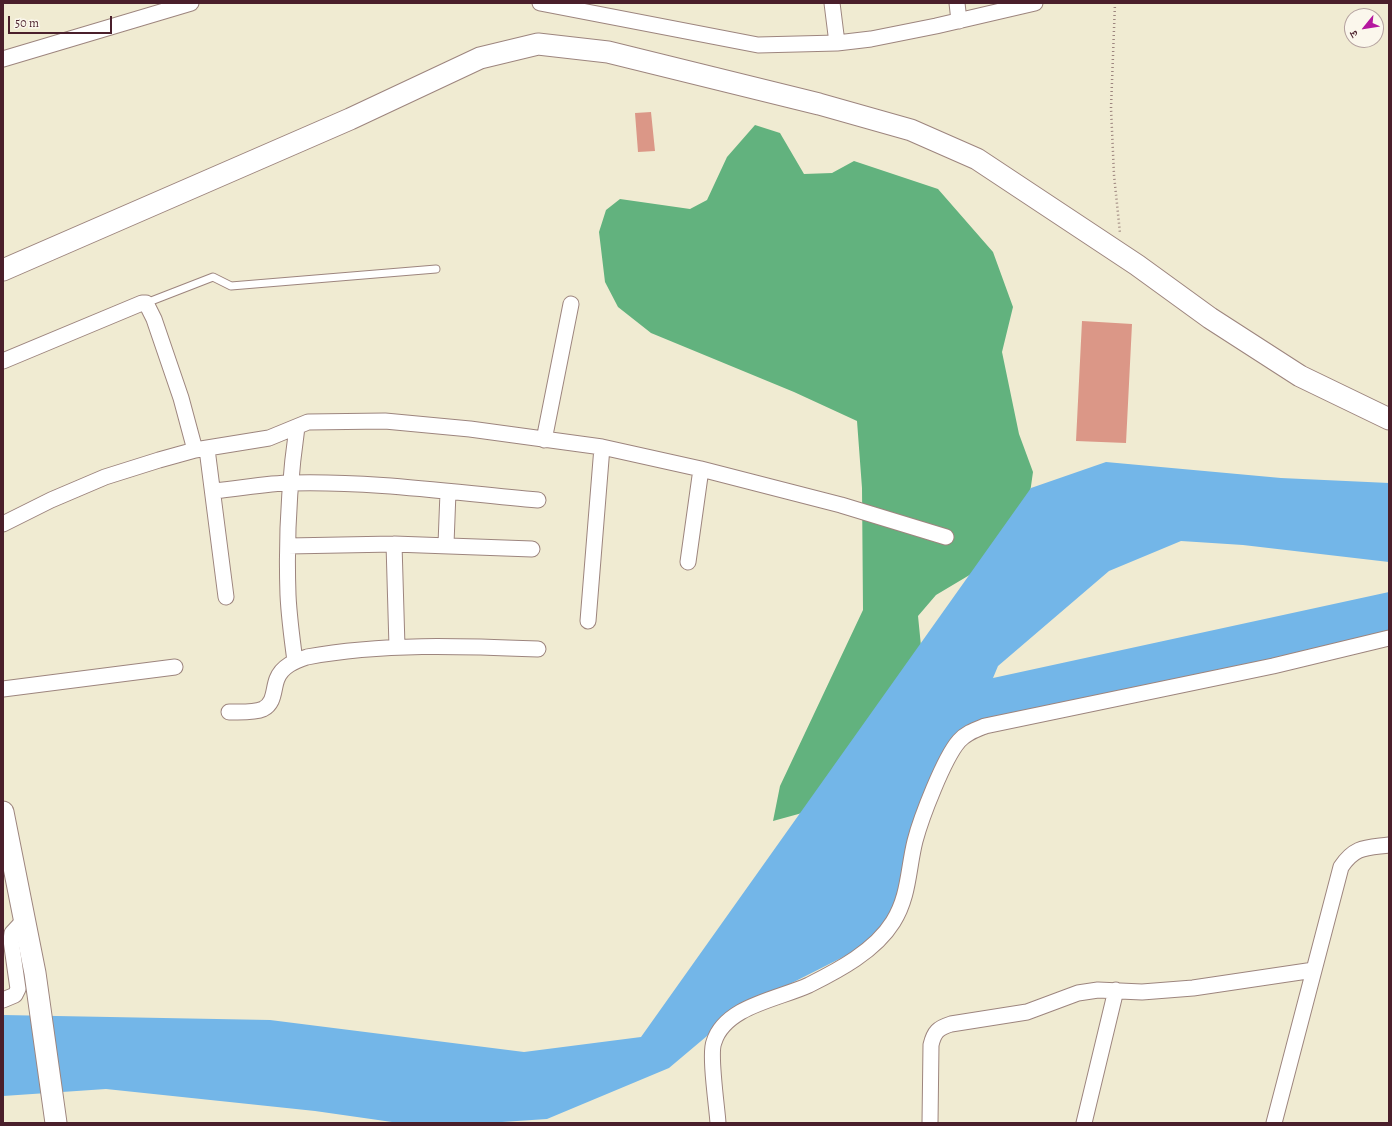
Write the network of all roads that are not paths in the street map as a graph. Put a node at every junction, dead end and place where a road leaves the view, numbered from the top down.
1 (191, 3) edge
2 (540, 3) edge
3 (832, 3) edge
4 (957, 3) edge
5 (1035, 3) edge
6 (960, 21) junction
7 (837, 43) junction
8 (3, 58) edge
9 (436, 269) dead end
10 (3, 270) edge
11 (146, 303) junction
12 (571, 304) dead end
13 (3, 361) edge
14 (1389, 419) edge
15 (297, 427) junction
16 (544, 440) junction
17 (602, 447) junction
18 (201, 450) junction
19 (701, 469) junction
20 (290, 483) junction
21 (213, 491) junction
22 (448, 492) junction
23 (538, 500) dead end
24 (3, 524) edge
25 (946, 537) dead end
26 (394, 544) junction
27 (446, 544) junction
28 (288, 546) junction
29 (532, 549) dead end
30 (688, 562) dead end
31 (226, 597) dead end
32 (588, 621) dead end
33 (1389, 638) edge
34 (398, 647) junction
35 (538, 649) dead end
36 (295, 662) junction
37 (174, 667) dead end
38 (3, 689) edge
39 (229, 712) dead end
40 (3, 812) edge
41 (1389, 845) edge
42 (25, 919) junction
43 (1314, 970) junction
44 (1116, 990) junction
45 (3, 1000) edge
46 (55, 1117) edge
47 (718, 1123) edge
48 (930, 1123) edge
49 (1084, 1123) edge
50 (1274, 1123) edge

1 - 8 street
2 - 7 street
3 - 7 street
4 - 6 street
5 - 6 street
6 - 7 street
9 - 11 lane
10 - 14 street
11 - 13 street
11 - 18 street
12 - 16 street
15 - 16 street
15 - 18 street
15 - 20 street
16 - 17 street
17 - 19 street
17 - 32 street
18 - 21 street
18 - 24 street
19 - 25 street
19 - 30 street
20 - 21 street
20 - 22 street
20 - 28 street
21 - 31 street
22 - 23 street
22 - 27 street
26 - 27 street
26 - 28 street
26 - 34 street
27 - 29 street
28 - 36 street
33 - 47 street
34 - 35 street
34 - 36 street
36 - 39 street
37 - 38 street
40 - 42 street
41 - 43 street
42 - 45 street
42 - 46 street
43 - 44 street
43 - 50 street
44 - 48 street
44 - 49 street

